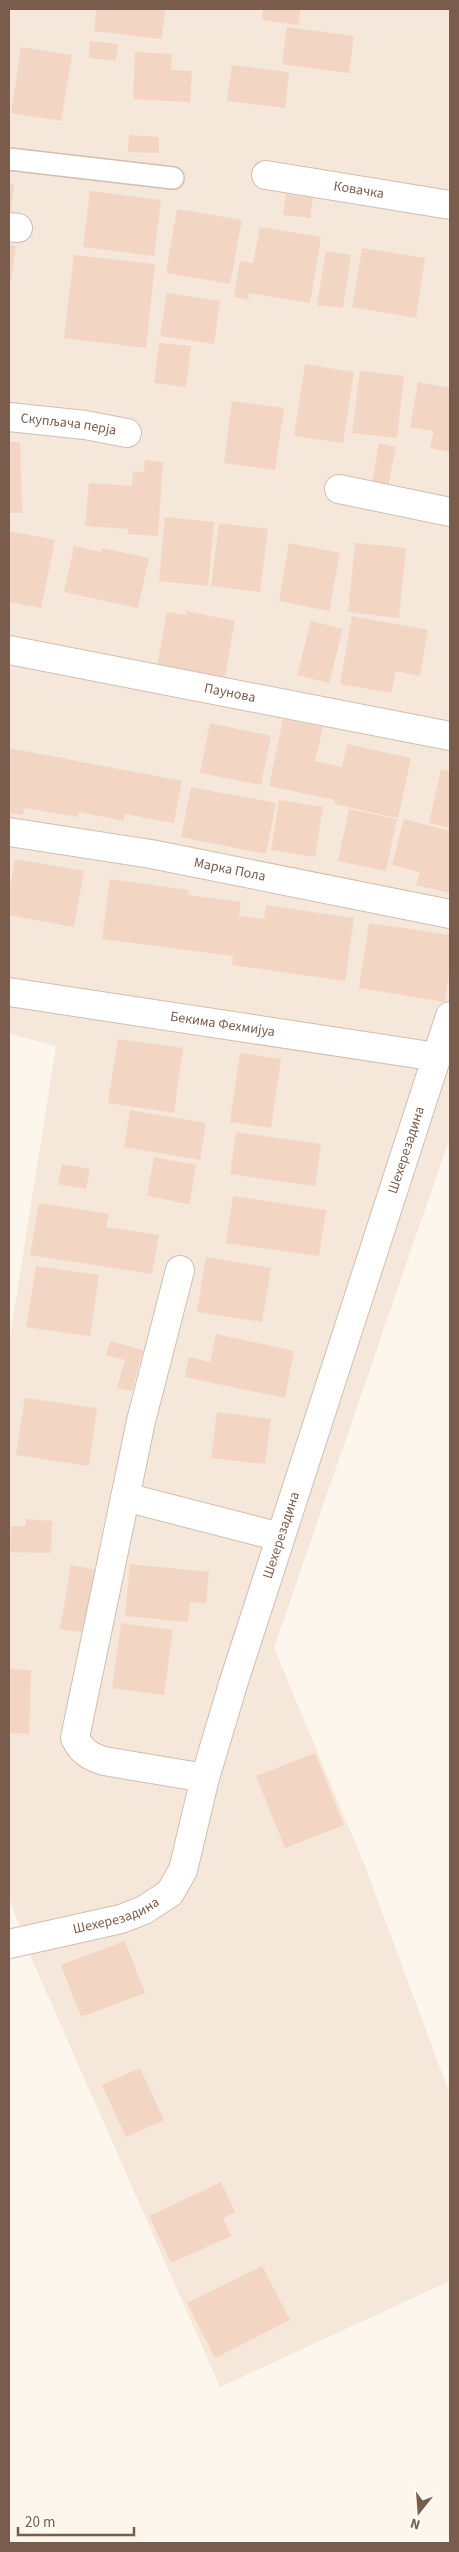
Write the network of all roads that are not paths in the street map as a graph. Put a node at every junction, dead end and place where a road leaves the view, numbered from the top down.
1 (9, 159) edge
2 (266, 175) dead end
3 (173, 178) dead end
4 (450, 204) edge
5 (9, 418) edge
6 (127, 432) dead end
7 (339, 489) dead end
8 (450, 512) edge
9 (9, 650) edge
10 (450, 736) edge
11 (9, 832) edge
12 (450, 914) edge
13 (9, 992) edge
14 (450, 1016) edge
15 (437, 1056) junction
16 (180, 1270) dead end
17 (125, 1497) junction
18 (280, 1536) junction
19 (206, 1778) junction
20 (9, 1944) edge

1 - 3 lane
2 - 4 street, Ковачка
5 - 6 street, Скупљача перја
7 - 8 street
9 - 10 street, Паунова
11 - 12 street, Марка Пола
13 - 15 street, Бекима Фехмијуа
14 - 15 street, Шехерезадина
15 - 18 street, Шехерезадина
16 - 17 street
17 - 18 street
17 - 19 street
18 - 19 street, Шехерезадина
19 - 20 street, Шехерезадина

